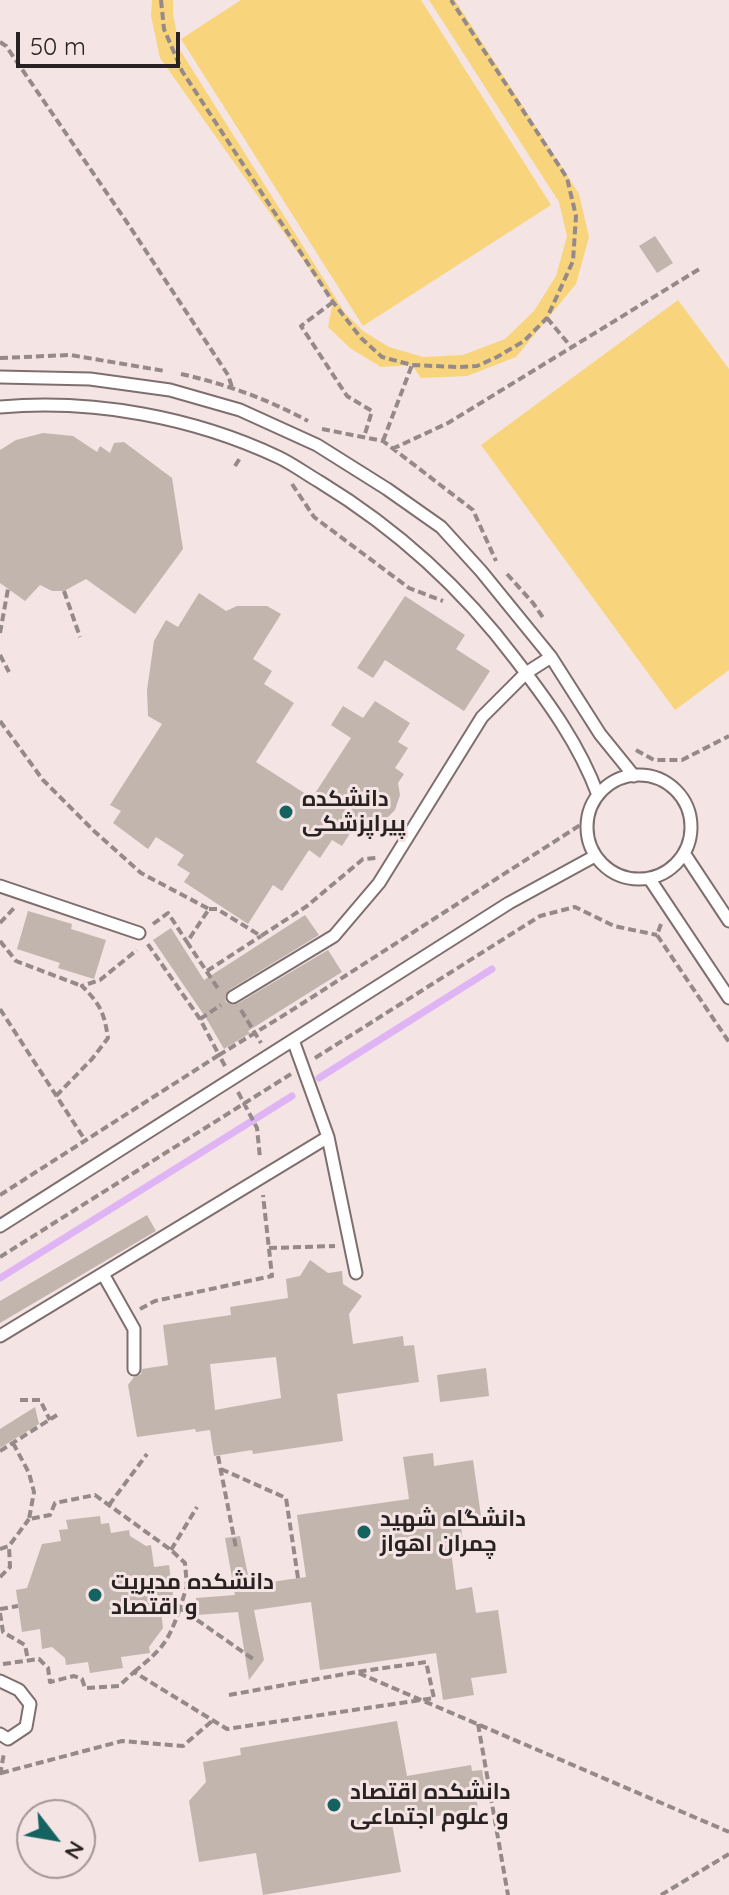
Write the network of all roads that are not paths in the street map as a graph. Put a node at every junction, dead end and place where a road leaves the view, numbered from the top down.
1 (0, 377) edge
2 (0, 407) edge
3 (551, 657) junction
4 (526, 673) junction
5 (634, 776) junction
6 (598, 795) junction
7 (684, 853) junction
8 (595, 856) junction
9 (649, 878) junction
10 (0, 886) edge
11 (729, 921) edge
12 (139, 933) road end
13 (729, 998) edge
14 (230, 999) road end
15 (293, 1040) junction
16 (328, 1137) junction
17 (0, 1226) edge
18 (356, 1273) dead end
19 (103, 1274) junction
20 (0, 1336) edge
21 (134, 1369) dead end
22 (0, 1681) edge
23 (4, 1736) edge

1 - 3 lane
2 - 4 lane
3 - 4 lane
3 - 5 lane
4 - 6 lane
4 - 14 lane
5 - 6 lane
5 - 7 lane
6 - 8 lane
7 - 9 lane
7 - 11 lane
8 - 9 lane
8 - 15 lane
9 - 13 lane
10 - 12 lane
15 - 16 lane
15 - 17 lane
16 - 18 lane
16 - 19 lane
19 - 20 lane
19 - 21 lane
22 - 23 lane

